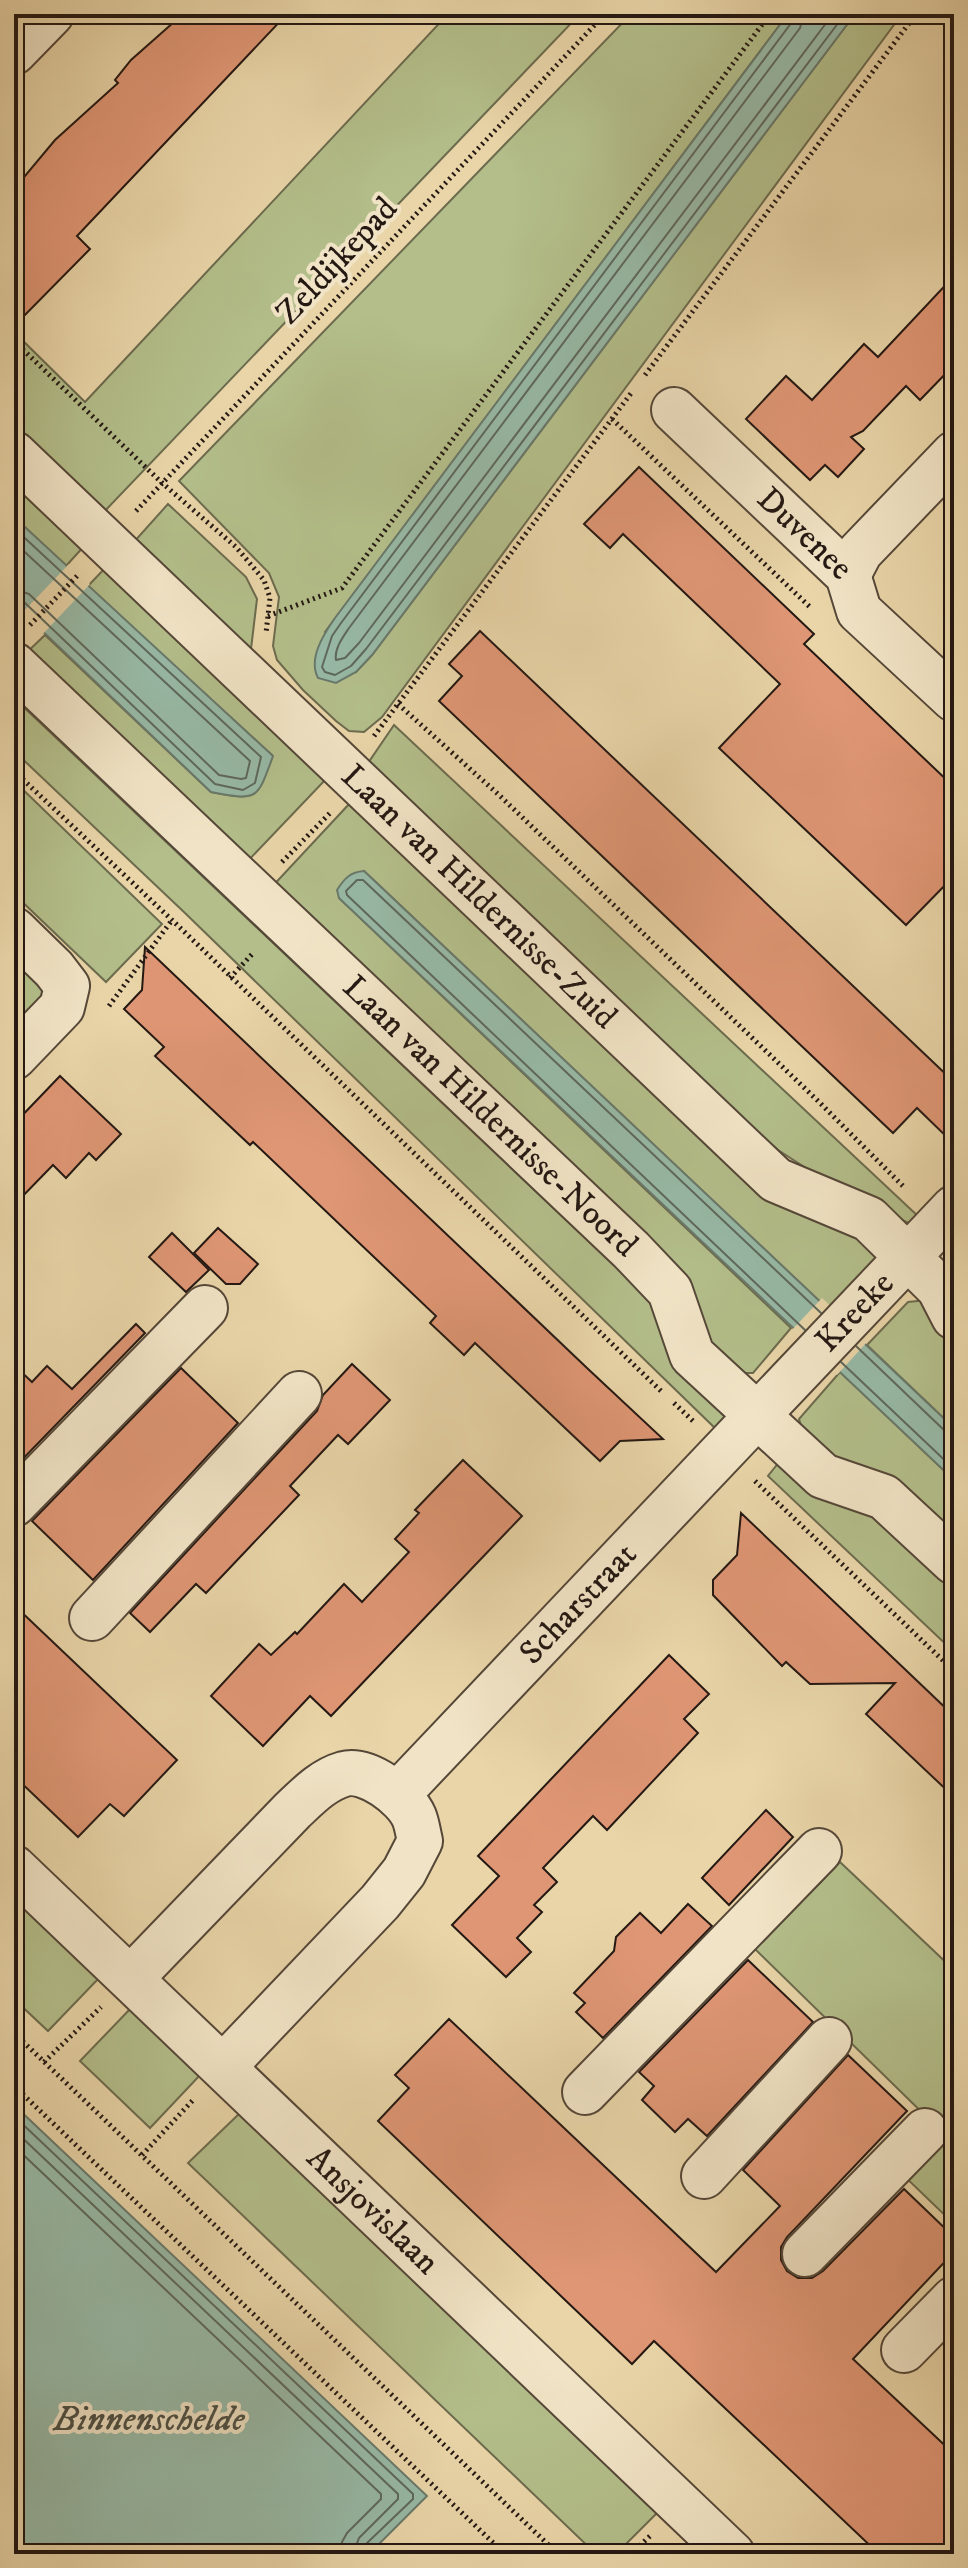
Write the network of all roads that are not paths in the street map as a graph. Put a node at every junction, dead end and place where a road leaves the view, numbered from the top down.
1 (51, 14) edge
2 (14, 52) edge
3 (674, 410) dead end
4 (14, 454) edge
5 (954, 454) edge
6 (848, 575) junction
7 (19, 648) edge
8 (954, 699) edge
9 (14, 930) edge
10 (14, 1057) edge
11 (947, 1216) edge
12 (907, 1256) junction
13 (205, 1308) dead end
14 (954, 1317) edge
15 (299, 1394) dead end
16 (756, 1414) junction
17 (14, 1504) edge
18 (954, 1562) edge
19 (92, 1618) dead end
20 (398, 1794) junction
21 (819, 1851) dead end
22 (14, 1868) edge
23 (131, 1978) junction
24 (829, 2040) dead end
25 (223, 2067) junction
26 (585, 2092) dead end
27 (925, 2131) dead end
28 (704, 2176) dead end
29 (805, 2254) dead end
30 (954, 2299) edge
31 (904, 2350) dead end
32 (732, 2554) edge

1 - 2 street
3 - 6 street, Duvenee
4 - 12 street, Laan van Hildernisse-Zuid
5 - 6 street
6 - 8 street, Duvenee
7 - 16 street, Laan van Hildernisse-Noord
9 - 10 street
11 - 12 street, Kreeke
12 - 14 street, Laan van Hildernisse-Zuid
12 - 16 street, Kreeke
13 - 17 street
15 - 19 street
16 - 18 street, Laan van Hildernisse-Noord
16 - 20 street, Scharstraat
20 - 23 street
20 - 25 street
21 - 26 street
22 - 23 street, Ansjovislaan
23 - 25 street, Ansjovislaan
24 - 28 street
25 - 32 street, Ansjovislaan
27 - 29 street
30 - 31 street

